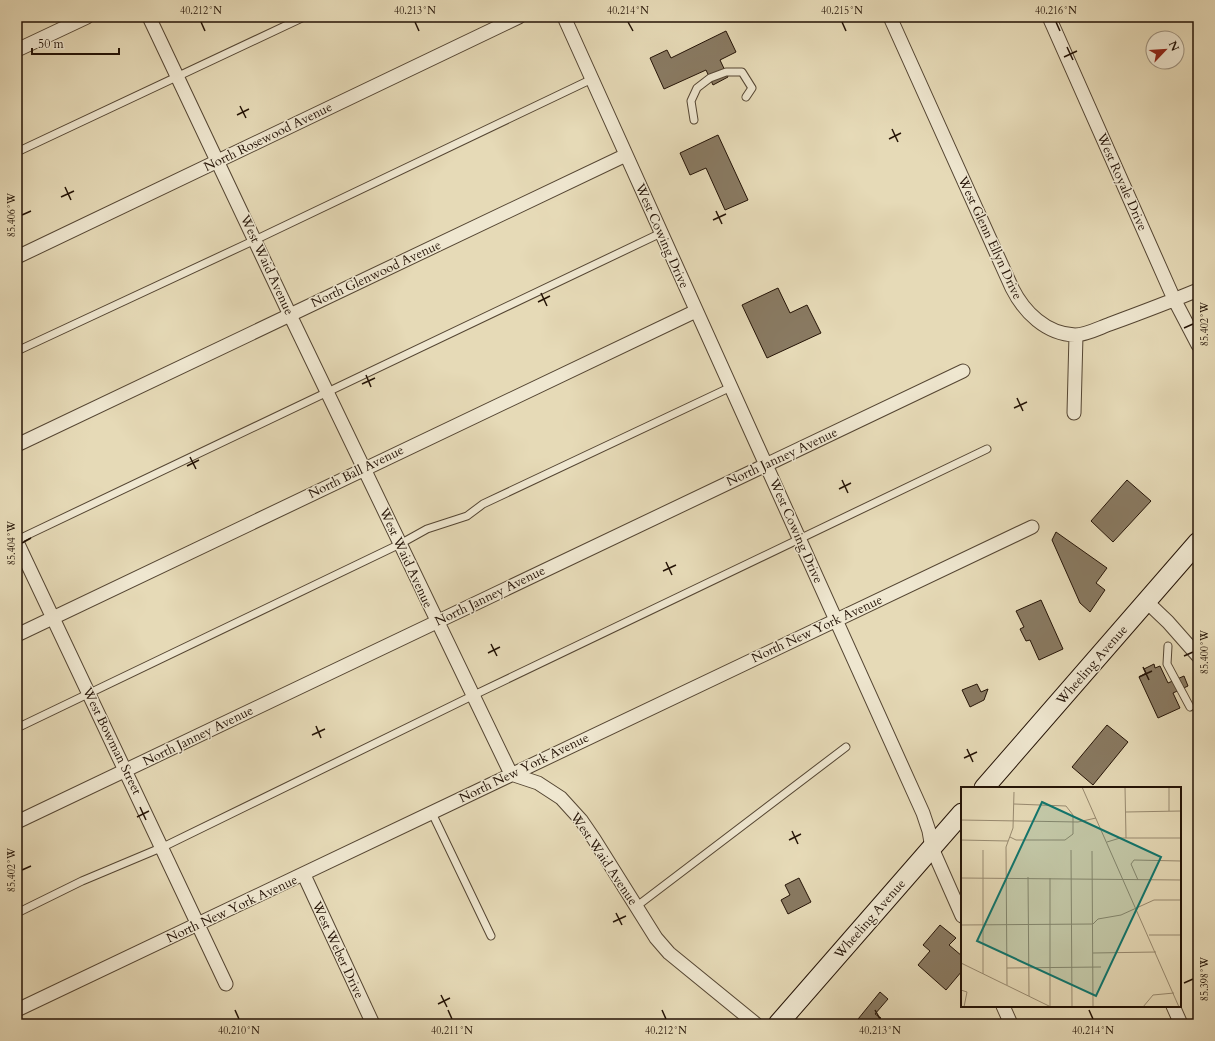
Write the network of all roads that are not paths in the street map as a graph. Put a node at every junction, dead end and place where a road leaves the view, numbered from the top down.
1 (87, 17) edge
2 (149, 17) edge
3 (304, 17) edge
4 (519, 17) edge
5 (564, 17) edge
6 (890, 17) edge
7 (1048, 17) edge
8 (17, 50) edge
9 (177, 76) junction
10 (592, 79) junction
11 (746, 97) dead end
12 (694, 120) dead end
13 (17, 152) edge
14 (626, 155) junction
15 (218, 161) junction
16 (661, 233) junction
17 (255, 240) junction
18 (17, 257) edge
19 (1198, 290) edge
20 (1174, 300) junction
21 (696, 311) junction
22 (290, 315) junction
23 (1076, 335) junction
24 (1198, 345) edge
25 (17, 351) edge
26 (963, 371) dead end
27 (731, 387) junction
28 (327, 392) junction
29 (1074, 413) dead end
30 (17, 445) edge
31 (987, 449) dead end
32 (766, 464) junction
33 (364, 469) junction
34 (1032, 527) dead end
35 (800, 540) junction
36 (17, 542) edge
37 (1198, 542) edge
38 (400, 544) junction
39 (1147, 602) junction
40 (54, 618) junction
41 (837, 620) junction
42 (436, 622) junction
43 (17, 635) edge
44 (1168, 646) dead end
45 (1198, 656) edge
46 (90, 694) junction
47 (472, 696) junction
48 (1190, 707) dead end
49 (17, 728) edge
50 (846, 747) dead end
51 (127, 770) junction
52 (510, 774) junction
53 (985, 787) edge
54 (432, 813) junction
55 (961, 814) edge
56 (17, 822) edge
57 (163, 846) junction
58 (932, 848) junction
59 (304, 875) junction
60 (637, 906) junction
61 (17, 913) edge
62 (961, 914) edge
63 (199, 924) junction
64 (491, 936) dead end
65 (226, 984) dead end
66 (1003, 1007) edge
67 (1173, 1007) edge
68 (17, 1010) edge
69 (373, 1024) edge
70 (756, 1024) edge
71 (778, 1024) edge
72 (1011, 1024) edge
73 (1181, 1024) edge

1 - 8 street
2 - 9 street, West Waid Avenue
3 - 9 lane
4 - 15 street, North Rosewood Avenue
5 - 10 street, West Cowing Drive
6 - 23 street, West Glenn Ellyn Drive
7 - 20 street, West Royale Drive
9 - 13 lane
9 - 15 street, West Waid Avenue
10 - 14 street, West Cowing Drive
10 - 17 lane
11 - 12 lane
14 - 16 street, West Cowing Drive
14 - 22 street, North Glenwood Avenue
15 - 17 street, West Waid Avenue
15 - 18 street, North Rosewood Avenue
16 - 21 street, West Cowing Drive
16 - 28 lane
17 - 22 street, West Waid Avenue
17 - 25 lane
19 - 20 street, West Glenn Ellyn Drive
20 - 23 street, West Glenn Ellyn Drive
20 - 24 street, West Royale Drive
21 - 27 street, West Cowing Drive
21 - 33 street, North Ball Avenue
22 - 28 street, West Waid Avenue
22 - 30 street, North Glenwood Avenue
23 - 29 street
26 - 32 street, North Janney Avenue
27 - 32 street, West Cowing Drive
27 - 38 lane
28 - 33 street, West Waid Avenue
28 - 36 lane
31 - 35 lane
32 - 35 street, West Cowing Drive
32 - 42 street, North Janney Avenue
33 - 38 street, West Waid Avenue
33 - 40 street, North Ball Avenue
34 - 41 street, North New York Avenue
35 - 41 street, West Cowing Drive
35 - 47 lane
36 - 40 street, West Bowman Street
37 - 39 main road, Wheeling Avenue
38 - 42 street, West Waid Avenue
38 - 46 lane
39 - 45 street
39 - 53 main road, Wheeling Avenue
40 - 43 street, North Ball Avenue
40 - 46 street, West Bowman Street
41 - 52 street, North New York Avenue
41 - 58 street, West Cowing Drive
42 - 47 street, West Waid Avenue
42 - 51 street, North Janney Avenue
44 - 48 lane
46 - 49 lane
46 - 51 street, West Bowman Street
47 - 52 street, West Waid Avenue
47 - 57 lane
50 - 60 lane
51 - 56 street, North Janney Avenue
51 - 57 street, West Bowman Street
52 - 54 street, North New York Avenue
52 - 60 street, West Waid Avenue
54 - 59 street, North New York Avenue
54 - 64 lane
55 - 58 main road, Wheeling Avenue
57 - 61 lane
57 - 63 street, West Bowman Street
58 - 62 street, West Cowing Drive
58 - 71 main road, Wheeling Avenue
59 - 63 street, North New York Avenue
59 - 69 street, West Weber Drive
60 - 70 street, West Waid Avenue
63 - 65 street, West Bowman Street
63 - 68 street, North New York Avenue
66 - 72 street
67 - 73 street

